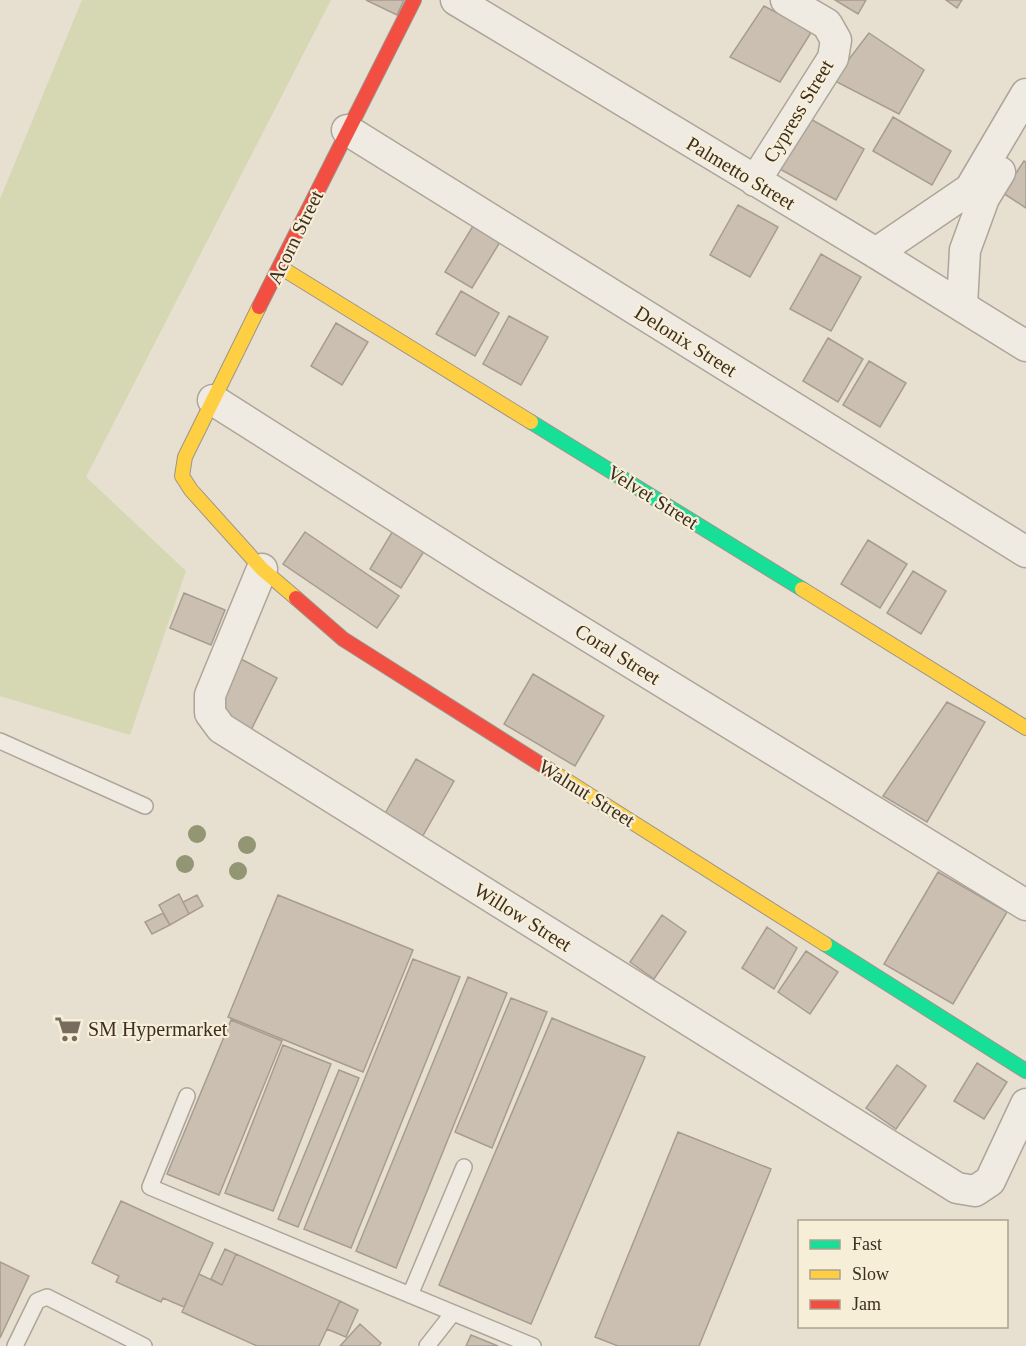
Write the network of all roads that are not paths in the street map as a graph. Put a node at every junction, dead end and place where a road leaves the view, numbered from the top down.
1 (414, 0) edge
2 (456, 0) edge
3 (786, 0) edge
4 (1026, 94) edge
5 (1026, 128) edge
6 (347, 130) junction
7 (1004, 149) junction
8 (755, 181) junction
9 (876, 252) junction
10 (280, 267) junction
11 (962, 305) junction
12 (1026, 346) edge
13 (213, 400) junction
14 (182, 476) joint
15 (1026, 552) edge
16 (262, 569) junction
17 (1026, 728) edge
18 (0, 741) edge
19 (146, 806) dead end
20 (1026, 905) edge
21 (1026, 1071) edge
22 (187, 1096) dead end
23 (1026, 1104) edge
24 (464, 1167) dead end
25 (410, 1295) junction
26 (453, 1313) junction
27 (16, 1343) edge
28 (144, 1346) edge
29 (427, 1346) edge
30 (533, 1346) edge

1 - 6 street, Acorn Street
2 - 8 street, Palmetto Street
3 - 8 street, Cypress Street
4 - 7 street
5 - 7 street
6 - 10 street, Acorn Street
6 - 15 street, Delonix Street
7 - 9 street
7 - 11 street
8 - 9 street, Palmetto Street
9 - 11 street, Palmetto Street
10 - 13 street, Acorn Street
10 - 17 street, Velvet Street
11 - 12 street, Palmetto Street
13 - 14 street, Acorn Street
13 - 20 street, Coral Street
14 - 16 street, Walnut Street
16 - 21 street, Walnut Street
16 - 23 street, Willow Street
18 - 19 lane
22 - 25 lane
24 - 25 lane
25 - 26 lane
26 - 29 lane
26 - 30 lane
27 - 28 lane

